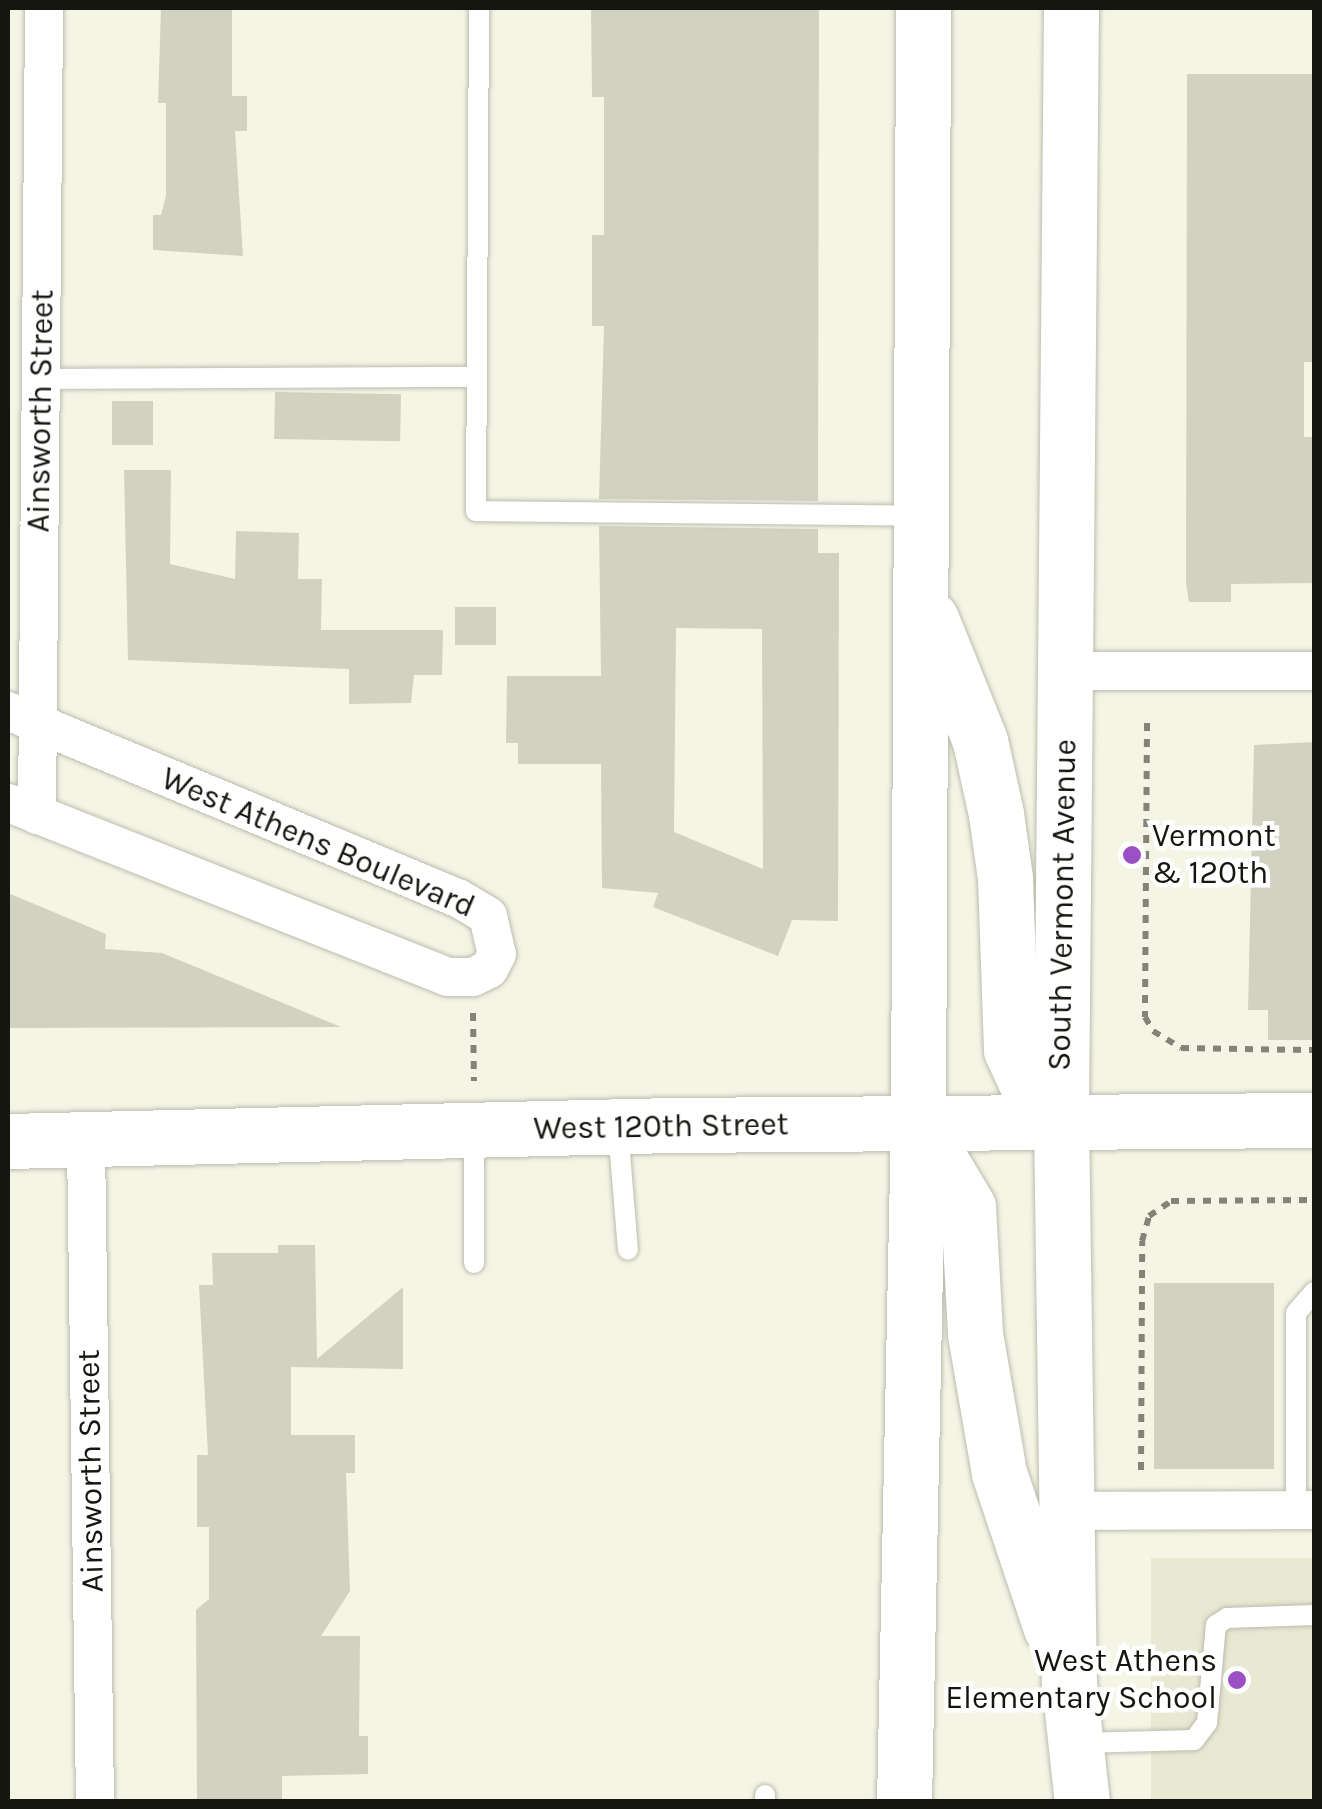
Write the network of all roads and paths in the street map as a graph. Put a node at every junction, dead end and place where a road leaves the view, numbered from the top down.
1 (44, 8) edge
2 (479, 8) edge
3 (923, 8) edge
4 (1071, 8) edge
5 (476, 376) junction
6 (41, 379) junction
7 (917, 516) junction
8 (921, 595) junction
9 (1064, 671) junction
10 (1314, 671) edge
11 (23, 717) edge
12 (1147, 724) dead end
13 (22, 809) edge
14 (473, 977) junction
15 (1314, 1050) edge
16 (1061, 1120) junction
17 (1314, 1120) edge
18 (918, 1123) junction
19 (618, 1127) junction
20 (474, 1133) junction
21 (8, 1141) edge
22 (86, 1141) junction
23 (1314, 1200) edge
24 (628, 1250) dead end
25 (474, 1262) dead end
26 (1314, 1292) edge
27 (1141, 1470) dead end
28 (1306, 1510) edge
29 (1065, 1511) junction
30 (1314, 1616) edge
31 (1069, 1682) junction
32 (1076, 1743) junction
33 (95, 1802) edge
34 (904, 1802) edge
35 (1082, 1802) edge

1 - 6 street, Ainsworth Street
2 - 5 lane
3 - 7 main road
4 - 9 main road, South Vermont Avenue
5 - 6 lane
5 - 7 lane
6 - 11 street, Ainsworth Street
7 - 8 main road
8 - 16 main road
8 - 18 main road
9 - 10 street
9 - 16 main road, South Vermont Avenue
11 - 13 street, Ainsworth Street
11 - 14 street, West Athens Boulevard
12 - 15 path
13 - 14 street
14 - 20 path
16 - 17 main road, West 120th Street
16 - 18 main road, West 120th Street
16 - 29 main road, South Vermont Avenue
18 - 19 main road, West 120th Street
18 - 31 main road
18 - 34 main road
19 - 20 main road, West 120th Street
19 - 24 lane
20 - 22 main road, West 120th Street
20 - 25 lane
21 - 22 main road, West 120th Street
22 - 33 street, Ainsworth Street
23 - 27 path
26 - 28 lane
28 - 29 street
29 - 31 main road, South Vermont Avenue
30 - 32 lane
31 - 32 main road, South Vermont Avenue
32 - 35 main road, South Vermont Avenue

